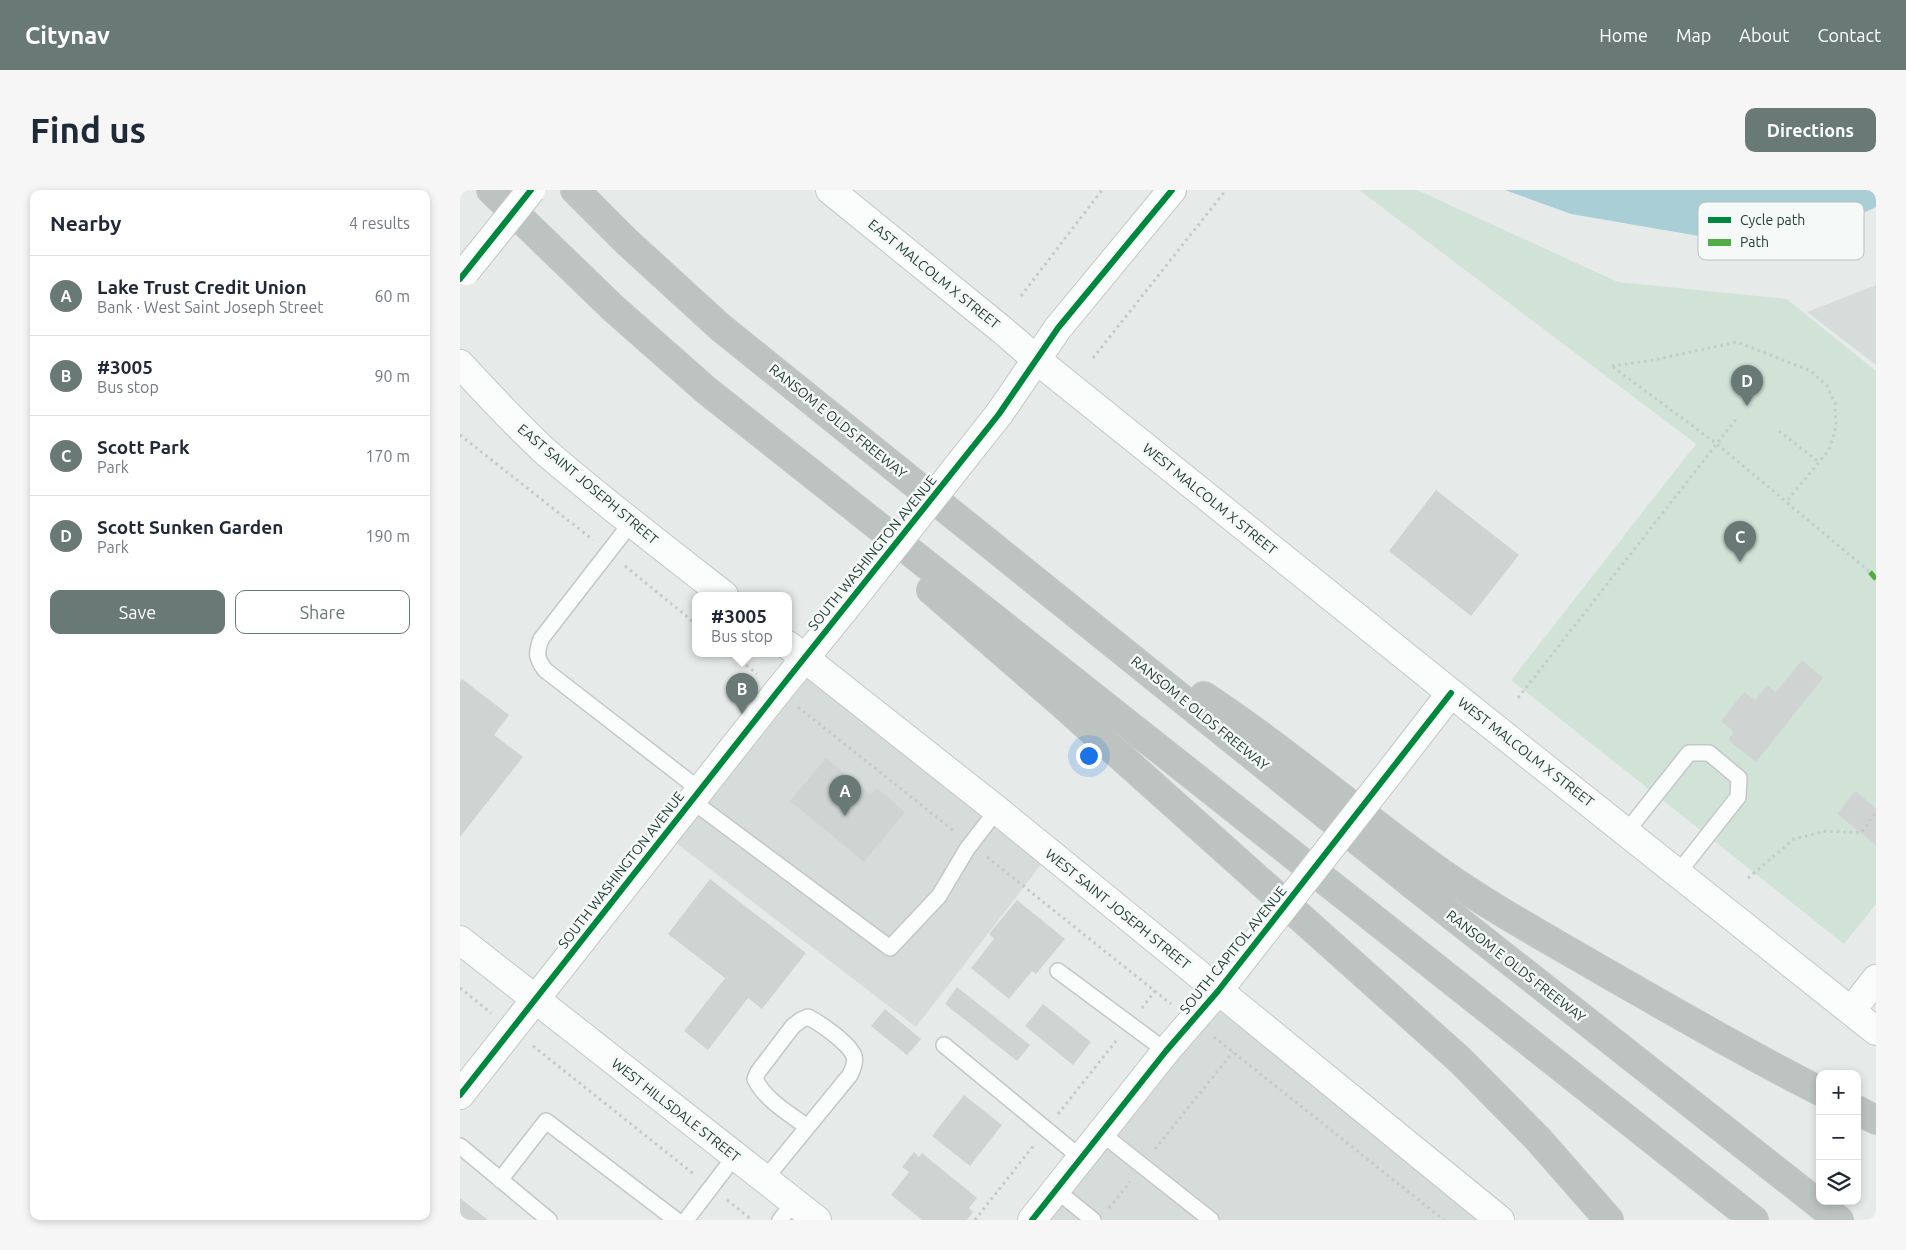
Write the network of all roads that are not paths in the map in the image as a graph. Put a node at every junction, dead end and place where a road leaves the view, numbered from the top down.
1 (491, 190) edge
2 (531, 190) edge
3 (575, 190) edge
4 (597, 190) edge
5 (830, 190) edge
6 (1172, 190) edge
7 (463, 275) edge
8 (698, 308) junction
9 (1036, 360) junction
10 (460, 364) edge
11 (706, 390) junction
12 (632, 523) junction
13 (720, 592) edge
14 (1054, 596) junction
15 (796, 652) edge
16 (1450, 693) junction
17 (696, 795) junction
18 (997, 810) junction
19 (1627, 831) junction
20 (1678, 873) junction
21 (460, 940) edge
22 (1058, 971) dead end
23 (1876, 979) edge
24 (1218, 991) junction
25 (536, 999) junction
26 (1851, 1011) junction
27 (1876, 1031) edge
28 (944, 1045) dead end
29 (1166, 1050) junction
30 (1816, 1089) edge
31 (460, 1095) edge
32 (1861, 1112) edge
33 (1876, 1120) edge
34 (807, 1128) junction
35 (1101, 1132) junction
36 (460, 1146) edge
37 (734, 1156) junction
38 (1081, 1158) junction
39 (765, 1179) junction
40 (500, 1180) junction
41 (1056, 1190) junction
42 (787, 1211) edge
43 (1099, 1216) edge
44 (549, 1220) edge
45 (676, 1220) edge
46 (686, 1220) edge
47 (817, 1220) edge
48 (1032, 1220) edge
49 (1211, 1220) edge
50 (1500, 1220) edge
51 (1609, 1220) edge
52 (1754, 1220) edge
53 (1839, 1220) edge

1 - 11 highway
2 - 7 main road, bridge
3 - 8 highway, RANSOM E OLDS FREEWAY
4 - 8 highway
5 - 9 main road, EAST MALCOLM X STREET
6 - 9 main road, SOUTH WASHINGTON AVENUE
8 - 14 highway, RANSOM E OLDS FREEWAY
9 - 15 main road, SOUTH WASHINGTON AVENUE, bridge
9 - 16 main road, WEST MALCOLM X STREET
10 - 12 main road, EAST SAINT JOSEPH STREET
11 - 51 highway
11 - 52 highway
12 - 13 main road, EAST SAINT JOSEPH STREET
12 - 17 lane
14 - 30 highway
14 - 53 highway, RANSOM E OLDS FREEWAY
15 - 17 main road, SOUTH WASHINGTON AVENUE
15 - 18 main road, WEST SAINT JOSEPH STREET
16 - 19 main road, WEST MALCOLM X STREET
16 - 24 main road, SOUTH CAPITOL AVENUE, bridge
17 - 18 lane
17 - 25 main road, SOUTH WASHINGTON AVENUE
18 - 24 main road, WEST SAINT JOSEPH STREET
19 - 20 main road, WEST MALCOLM X STREET
19 - 20 lane
20 - 26 main road, WEST MALCOLM X STREET
21 - 25 main road, WEST HILLSDALE STREET
22 - 29 lane
23 - 26 main road
24 - 29 main road, SOUTH CAPITOL AVENUE
24 - 50 main road, WEST SAINT JOSEPH STREET
25 - 31 main road, SOUTH WASHINGTON AVENUE
25 - 37 main road, WEST HILLSDALE STREET
26 - 27 main road, WEST MALCOLM X STREET
28 - 38 lane
29 - 35 main road, SOUTH CAPITOL AVENUE
32 - 33 highway
34 - 34 lane
34 - 39 lane
35 - 38 main road, SOUTH CAPITOL AVENUE
35 - 49 lane
36 - 40 lane
37 - 39 main road, WEST HILLSDALE STREET
37 - 46 lane
38 - 41 main road, SOUTH CAPITOL AVENUE
39 - 42 main road, WEST HILLSDALE STREET
40 - 44 lane
40 - 45 lane
41 - 43 lane
41 - 48 main road, SOUTH CAPITOL AVENUE
42 - 47 main road, WEST HILLSDALE STREET

